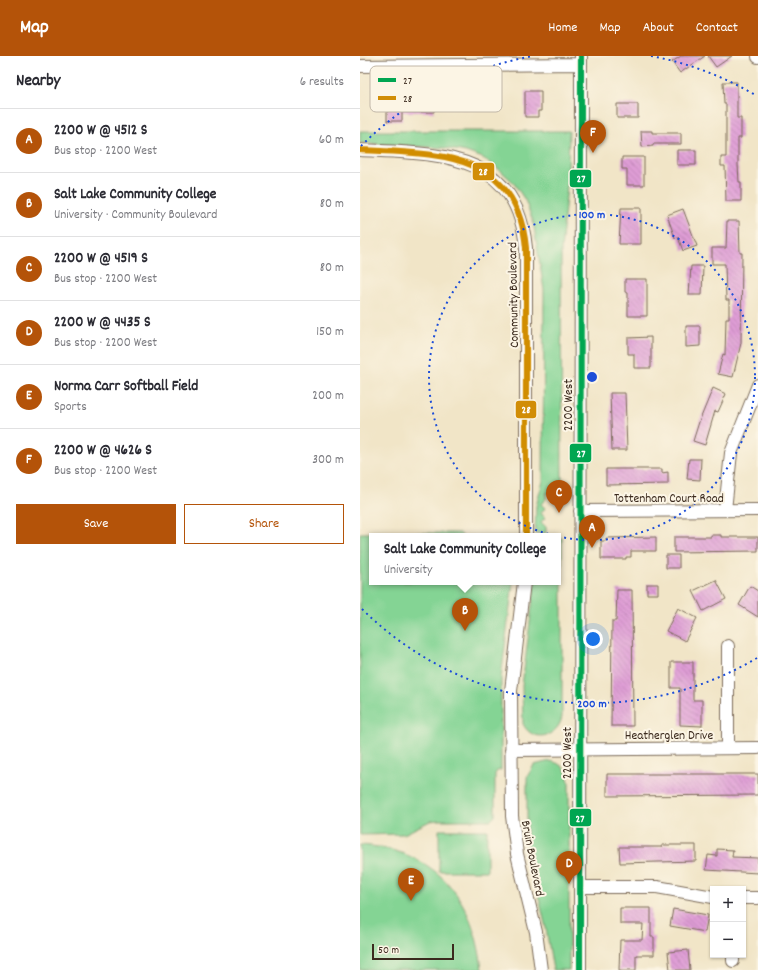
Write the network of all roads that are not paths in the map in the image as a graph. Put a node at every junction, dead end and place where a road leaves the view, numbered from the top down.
1 (581, 60) edge
2 (381, 61) edge
3 (360, 66) edge
4 (360, 150) edge
5 (758, 385) edge
6 (725, 510) junction
7 (758, 510) edge
8 (580, 511) junction
9 (526, 533) edge
10 (524, 585) edge
11 (728, 646) dead end
12 (580, 748) junction
13 (728, 748) junction
14 (758, 748) edge
15 (511, 750) junction
16 (580, 887) junction
17 (710, 896) edge
18 (746, 898) edge
19 (758, 898) edge
20 (541, 970) edge
21 (580, 970) edge

1 - 2 street
1 - 8 street, 2200 West
2 - 3 street
4 - 9 street, Community Boulevard
5 - 6 street
6 - 7 street, Tottenham Court Road
6 - 8 street, Tottenham Court Road
8 - 12 street, 2200 West
10 - 15 street
11 - 13 street
12 - 13 street, Heatherglen Drive
12 - 15 street, Heatherglen Drive
12 - 16 street, 2200 West
13 - 14 street, Heatherglen Drive
15 - 20 street, Bruin Boulevard
16 - 17 street
16 - 21 street, 2200 West
18 - 19 street

